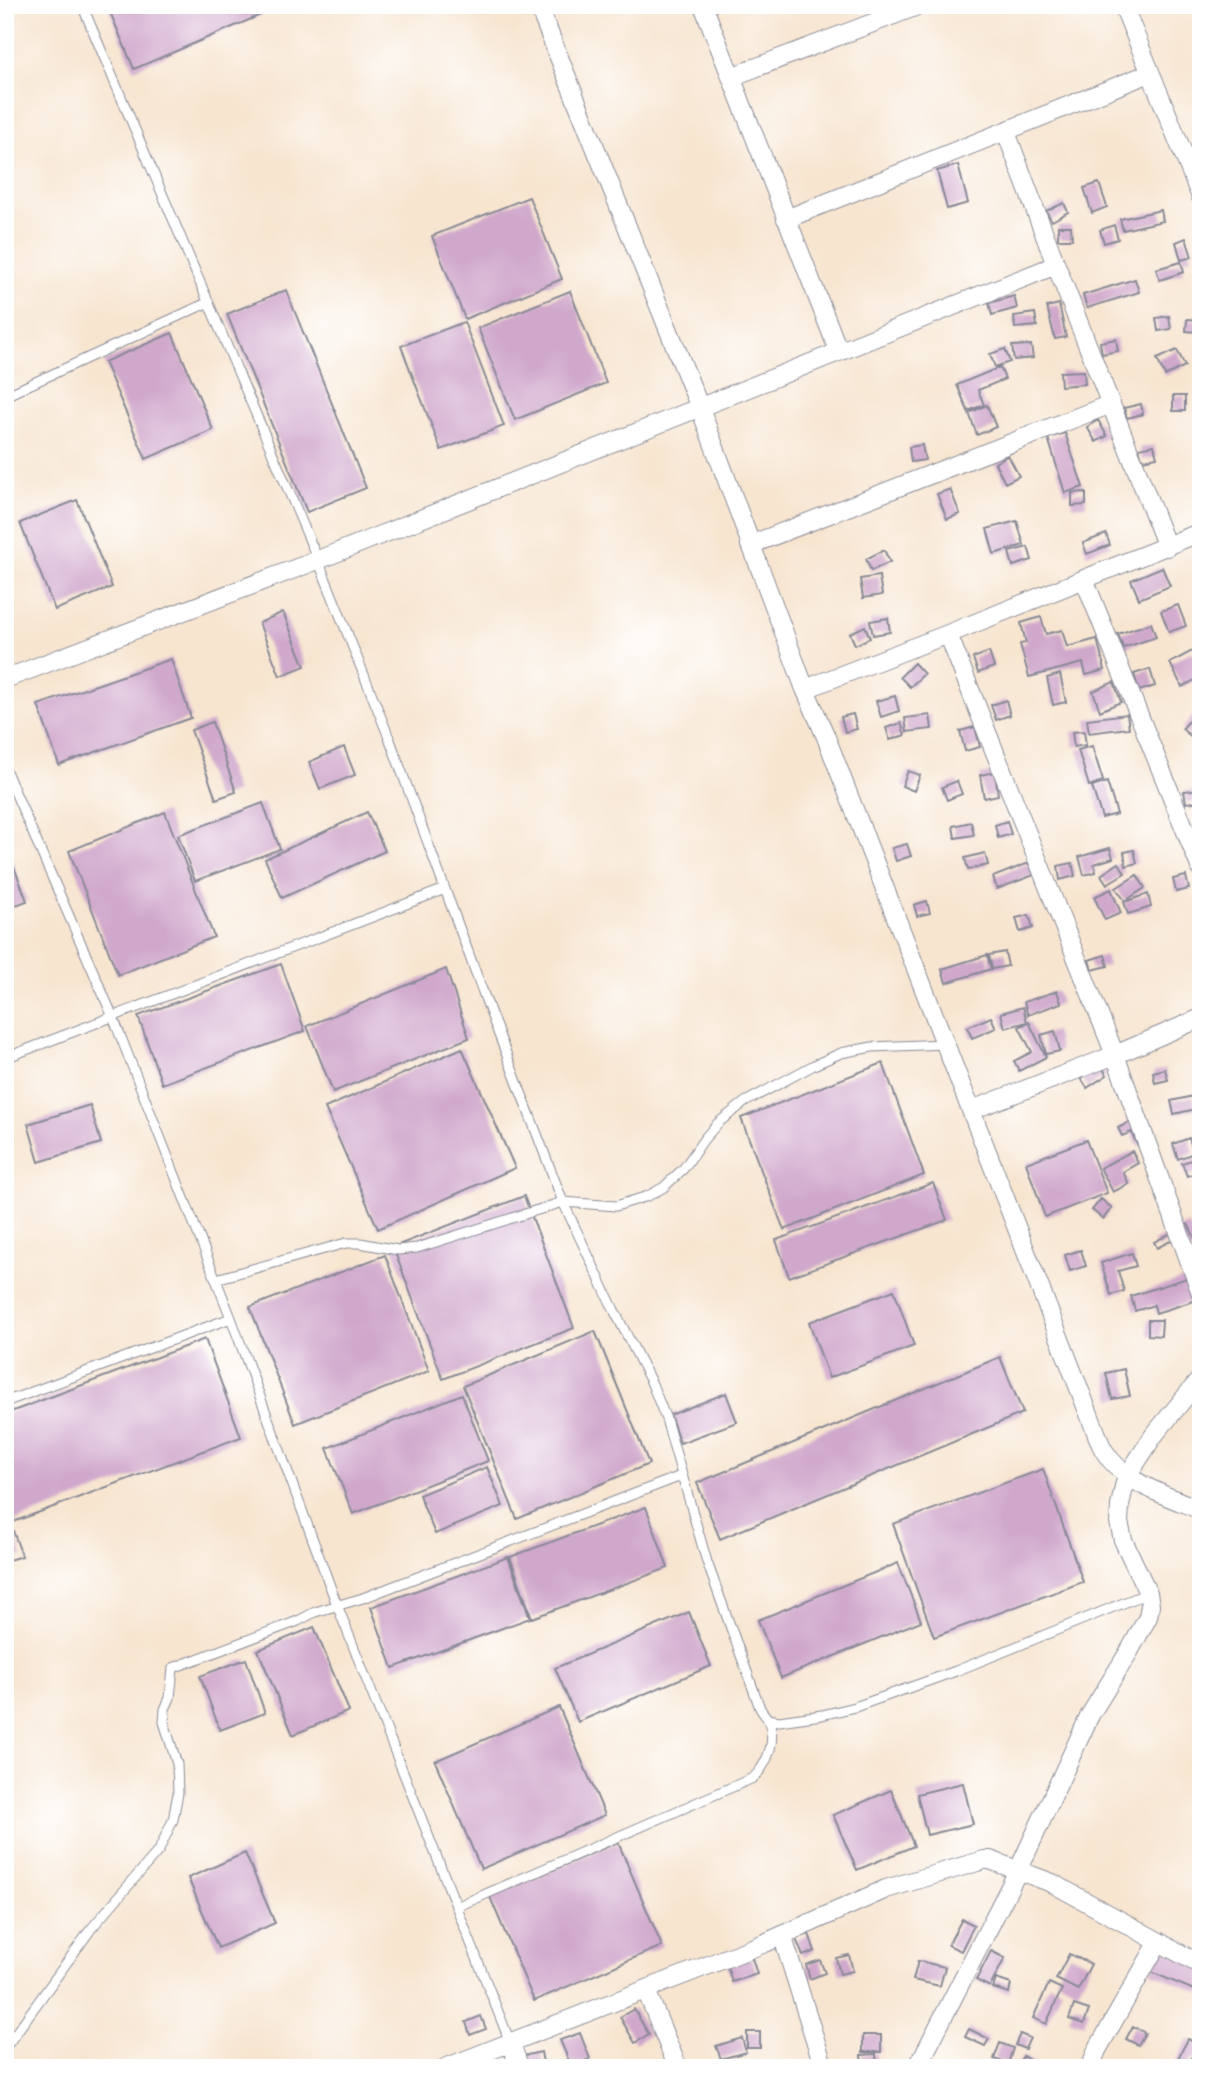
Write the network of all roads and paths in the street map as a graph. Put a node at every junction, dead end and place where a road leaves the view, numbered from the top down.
1 (82, 5) edge
2 (538, 5) edge
3 (703, 5) edge
4 (920, 5) edge
5 (1124, 5) edge
6 (1150, 73) junction
7 (731, 76) junction
8 (1006, 132) junction
9 (1201, 197) edge
10 (786, 219) junction
11 (1056, 265) junction
12 (209, 302) junction
13 (839, 352) junction
14 (5, 396) edge
15 (1111, 404) junction
16 (700, 408) junction
17 (1201, 532) edge
18 (750, 545) junction
19 (1167, 547) junction
20 (318, 560) junction
21 (1084, 579) junction
22 (948, 634) junction
23 (5, 679) edge
24 (805, 689) junction
25 (5, 769) edge
26 (1201, 869) edge
27 (445, 889) junction
28 (113, 1017) junction
29 (1201, 1018) edge
30 (946, 1044) junction
31 (1115, 1055) junction
32 (5, 1058) edge
33 (972, 1110) junction
34 (563, 1202) junction
35 (216, 1279) junction
36 (1201, 1293) edge
37 (231, 1318) junction
38 (1201, 1378) edge
39 (5, 1402) edge
40 (1128, 1475) junction
41 (681, 1476) junction
42 (1201, 1510) edge
43 (1148, 1593) junction
44 (337, 1605) junction
45 (768, 1719) junction
46 (1018, 1871) junction
47 (456, 1907) junction
48 (782, 1935) junction
49 (1158, 1943) junction
50 (1201, 1965) edge
51 (646, 1990) junction
52 (510, 2042) junction
53 (5, 2048) edge
54 (445, 2068) edge
55 (520, 2068) edge
56 (678, 2068) edge
57 (824, 2068) edge
58 (917, 2068) edge
59 (1090, 2068) edge

1 - 12 lane
2 - 16 street
3 - 7 street
4 - 7 street
5 - 6 street
6 - 8 street
6 - 9 street
7 - 10 street
8 - 10 street
8 - 11 street
10 - 13 street
11 - 13 street
11 - 15 street
12 - 14 lane
12 - 20 lane
13 - 16 street
15 - 18 street
15 - 19 street
16 - 18 street
16 - 20 street
17 - 19 street
18 - 24 street
19 - 21 street
20 - 23 street
20 - 27 lane
21 - 22 street
21 - 26 street
22 - 24 street
22 - 31 street
24 - 30 street
25 - 28 lane
27 - 28 lane
27 - 34 lane
28 - 32 lane
28 - 35 lane
29 - 31 street
30 - 33 street
30 - 34 lane
31 - 33 street
31 - 36 street
33 - 40 street
34 - 35 lane
34 - 41 lane
35 - 37 lane
37 - 39 lane
37 - 44 lane
38 - 40 street
40 - 42 street
40 - 43 street
41 - 44 lane
41 - 45 lane
43 - 45 lane
43 - 46 street
44 - 47 lane
44 - 53 lane
45 - 47 lane
46 - 48 street
46 - 49 street
46 - 58 street
47 - 52 lane
48 - 51 street
48 - 57 street
49 - 50 street
49 - 59 street
51 - 52 street
51 - 56 street
52 - 54 street
52 - 55 street

